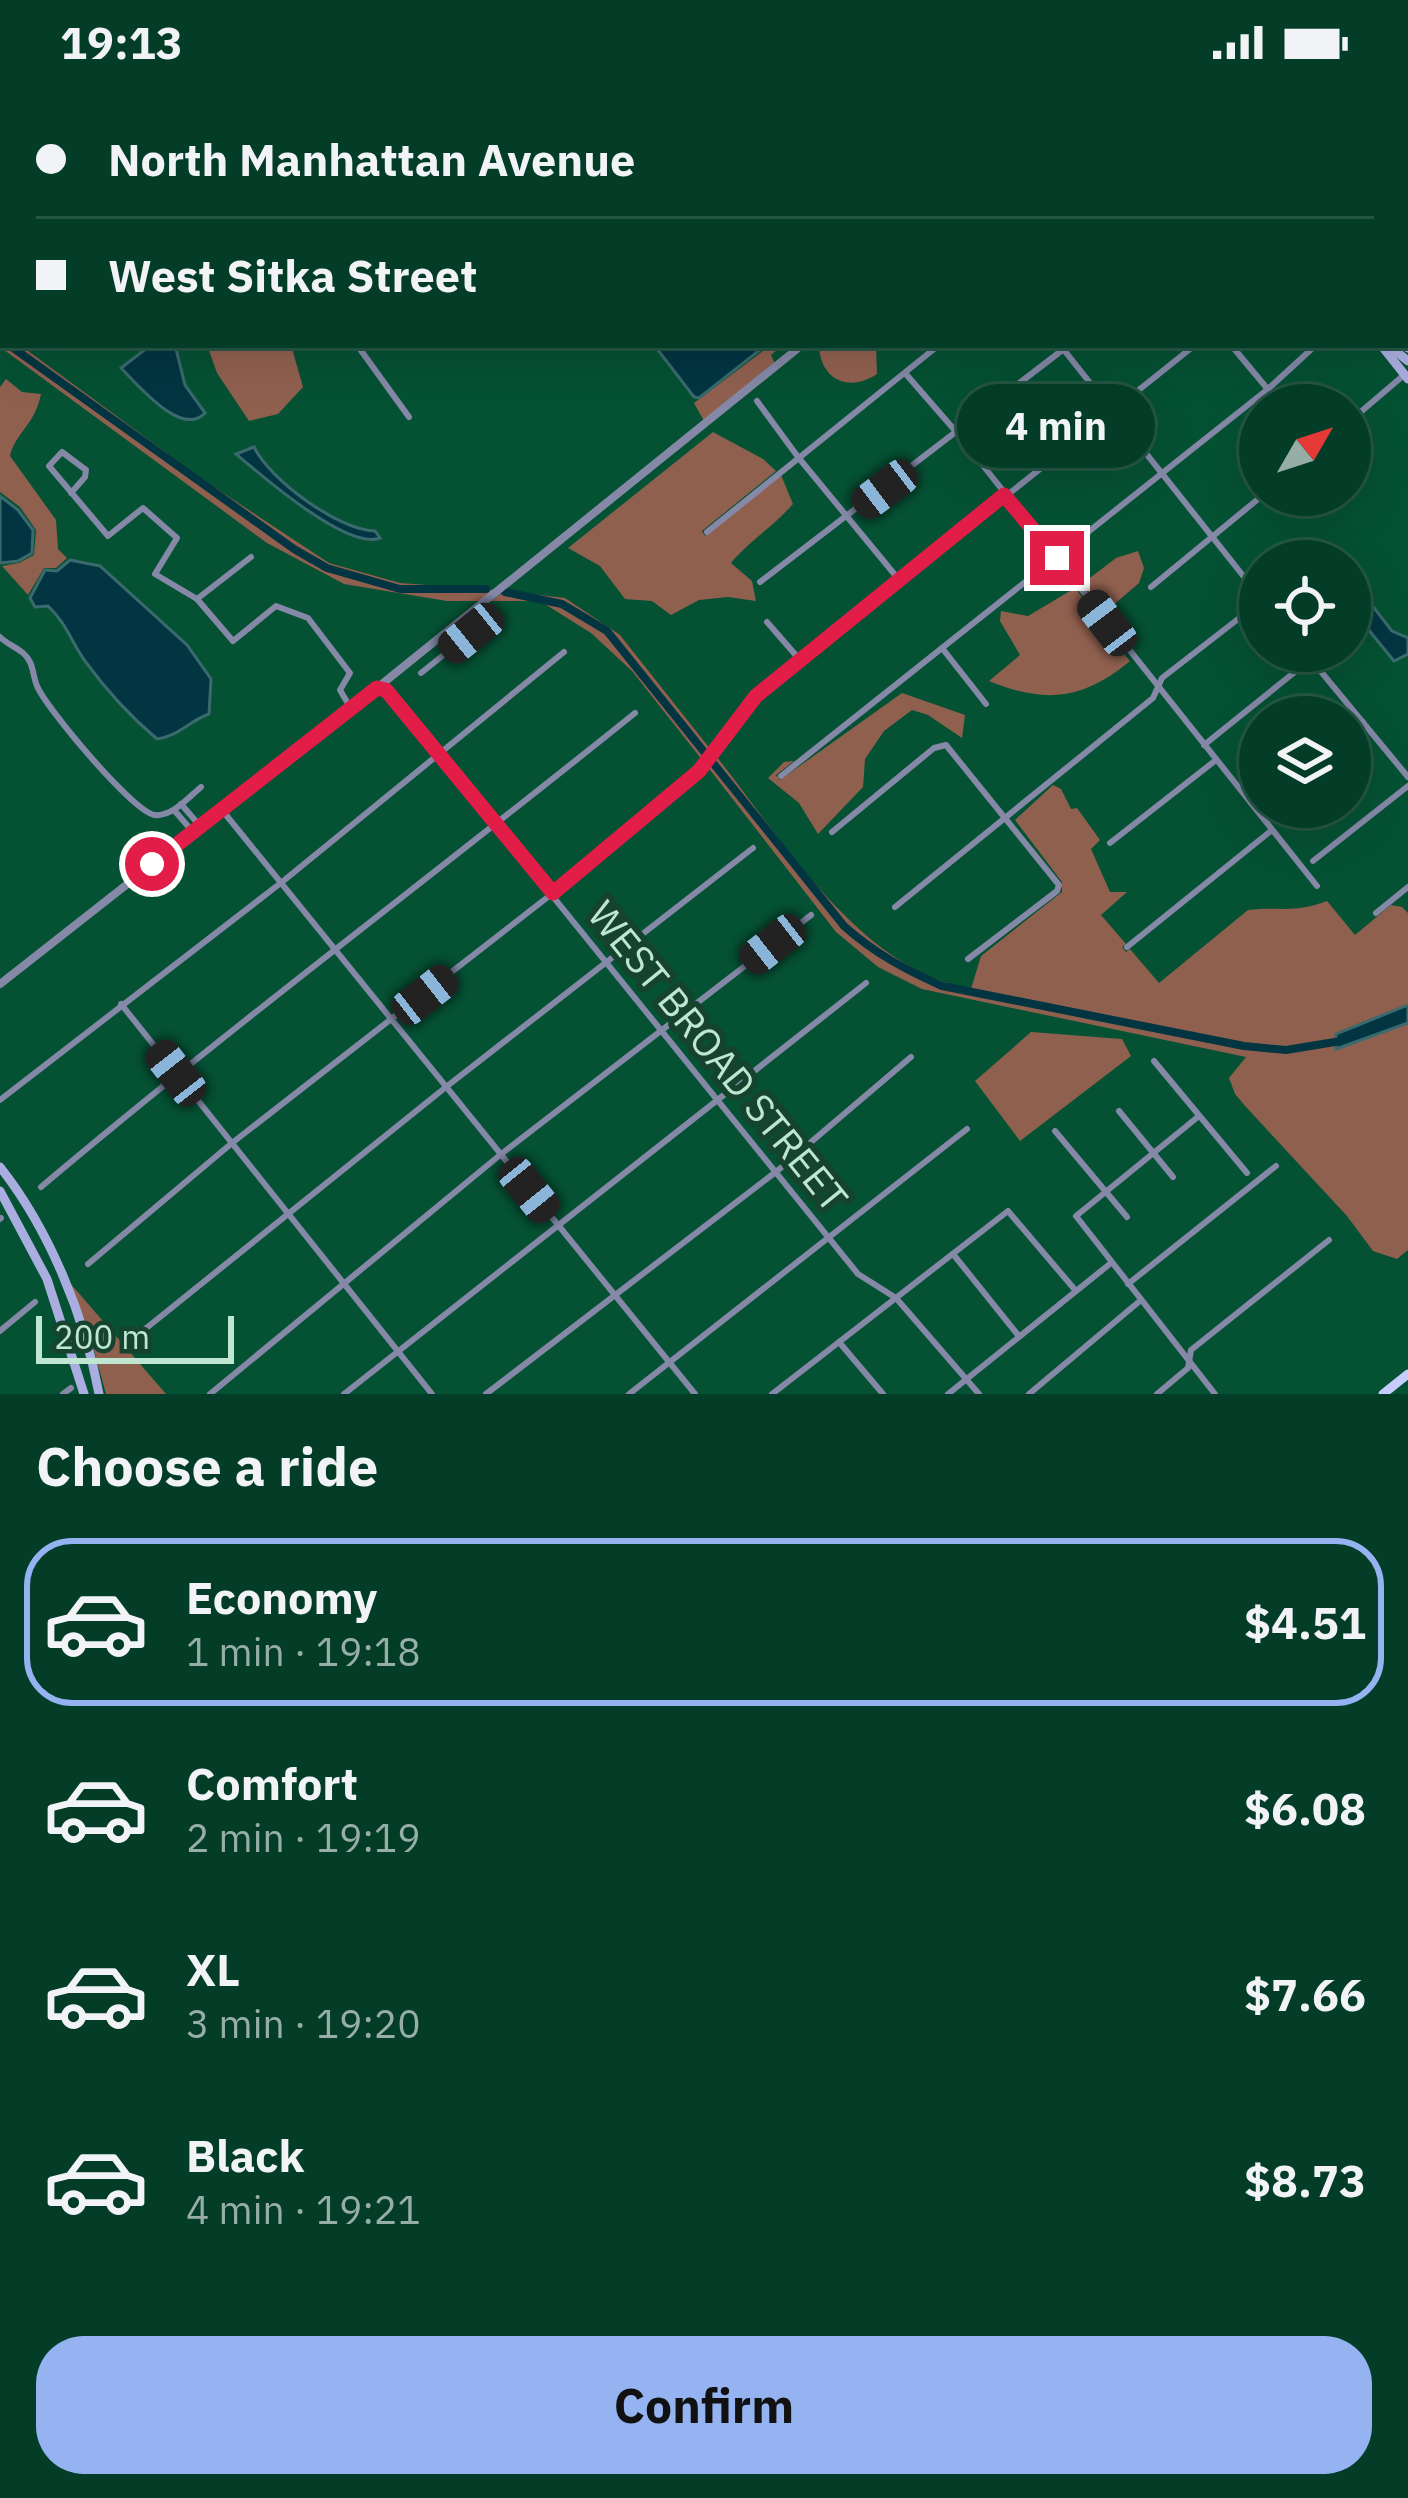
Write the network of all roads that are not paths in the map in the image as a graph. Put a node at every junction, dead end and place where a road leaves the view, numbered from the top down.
1 (359, 348) edge
2 (798, 348) edge
3 (935, 348) edge
4 (1062, 348) edge
5 (1066, 348) edge
6 (1191, 348) edge
7 (1234, 348) edge
8 (1313, 348) edge
9 (1386, 348) edge
10 (905, 373) junction
11 (1406, 377) edge
12 (1264, 384) edge
13 (1273, 384) edge
14 (757, 401) dead end
15 (1371, 405) edge
16 (1114, 411) junction
17 (1239, 412) edge
18 (409, 417) dead end
19 (958, 434) junction
20 (798, 457) junction
21 (1164, 472) junction
22 (71, 493) junction
23 (1004, 495) junction
24 (1239, 515) edge
25 (848, 516) junction
26 (707, 532) dead end
27 (1214, 536) junction
28 (251, 557) dead end
29 (1057, 558) junction
30 (1239, 570) edge
31 (900, 581) junction
32 (760, 582) dead end
33 (1151, 587) dead end
34 (197, 599) junction
35 (1239, 616) edge
36 (767, 622) dead end
37 (471, 633) dead end
38 (0, 638) edge
39 (436, 640) junction
40 (942, 648) junction
41 (564, 652) dead end
42 (446, 653) junction
43 (800, 660) junction
44 (1294, 672) edge
45 (1321, 672) edge
46 (421, 673) dead end
47 (377, 688) junction
48 (1158, 690) junction
49 (1341, 696) edge
50 (986, 704) dead end
51 (350, 707) junction
52 (635, 713) dead end
53 (1371, 733) edge
54 (1204, 745) junction
55 (437, 753) junction
56 (1216, 760) junction
57 (781, 776) dead end
58 (1408, 782) edge
59 (201, 787) dead end
60 (1239, 790) edge
61 (178, 806) junction
62 (222, 810) junction
63 (1006, 818) junction
64 (496, 825) junction
65 (196, 829) junction
66 (1272, 830) joint
67 (832, 832) dead end
68 (1110, 843) dead end
69 (753, 848) dead end
70 (1313, 861) dead end
71 (282, 882) junction
72 (1317, 886) dead end
73 (1408, 887) edge
74 (553, 893) junction
75 (895, 907) dead end
76 (1376, 913) dead end
77 (811, 915) dead end
78 (1127, 947) dead end
79 (338, 950) junction
80 (968, 959) dead end
81 (608, 963) junction
82 (866, 983) dead end
83 (0, 984) edge
84 (121, 1004) junction
85 (393, 1020) junction
86 (662, 1031) junction
87 (911, 1057) dead end
88 (1154, 1061) dead end
89 (176, 1073) junction
90 (446, 1087) junction
91 (0, 1100) edge
92 (716, 1100) junction
93 (1119, 1111) dead end
94 (1198, 1116) junction
95 (968, 1129) dead end
96 (1055, 1131) dead end
97 (232, 1143) junction
98 (1152, 1154) junction
99 (500, 1155) junction
100 (1276, 1166) dead end
101 (0, 1167) edge
102 (776, 1171) junction
103 (1246, 1173) dead end
104 (1173, 1177) dead end
105 (41, 1187) dead end
106 (0, 1191) edge
107 (1106, 1191) junction
108 (287, 1212) junction
109 (1127, 1216) dead end
110 (557, 1226) junction
111 (830, 1239) junction
112 (1328, 1240) dead end
113 (952, 1253) junction
114 (1111, 1263) junction
115 (88, 1264) dead end
116 (346, 1285) junction
117 (1129, 1285) junction
118 (1076, 1291) junction
119 (613, 1294) junction
120 (896, 1298) junction
121 (1141, 1300) junction
122 (35, 1302) dead end
123 (0, 1330) edge
124 (1018, 1335) junction
125 (838, 1341) junction
126 (129, 1342) dead end
127 (398, 1351) junction
128 (1190, 1360) junction
129 (668, 1363) junction
130 (1408, 1374) edge
131 (967, 1380) junction
132 (785, 1390) edge
133 (84, 1394) edge
134 (98, 1394) edge
135 (210, 1394) edge
136 (344, 1394) edge
137 (432, 1394) edge
138 (486, 1394) edge
139 (629, 1394) edge
140 (695, 1394) edge
141 (772, 1394) edge
142 (884, 1394) edge
143 (948, 1394) edge
144 (979, 1394) edge
145 (1029, 1394) edge
146 (1157, 1394) edge
147 (1215, 1394) edge
148 (1383, 1394) edge

1 - 18 street
2 - 39 street
3 - 10 street
4 - 19 street
5 - 16 street
6 - 16 street
7 - 12 street
8 - 13 street
9 - 11 main road
10 - 19 street
10 - 20 street
11 - 15 street
14 - 20 street
16 - 21 street
16 - 23 street
17 - 21 street
19 - 23 street
19 - 25 street
20 - 25 street
20 - 26 street
21 - 27 street
21 - 29 street
22 - 22 street
22 - 34 street
23 - 29 street
23 - 31 street
24 - 27 street
25 - 31 street
25 - 32 street
27 - 30 street
27 - 33 street
28 - 34 street
29 - 40 street
29 - 48 street
31 - 43 street
34 - 51 street
35 - 48 street
36 - 43 street
37 - 42 street
38 - 61 street
39 - 42 street
39 - 47 street
40 - 50 street
40 - 57 street
41 - 55 street
42 - 46 street
43 - 74 street
44 - 54 street
45 - 49 street
47 - 51 street
47 - 55 street, WEST BROAD STREET
48 - 54 street
48 - 63 street
51 - 62 street
52 - 64 street
53 - 58 street
54 - 56 street
55 - 64 street, WEST BROAD STREET
55 - 71 street
56 - 60 street
56 - 68 street
58 - 70 street
59 - 61 street
61 - 65 street
62 - 65 street
62 - 71 street
63 - 67 street
63 - 75 street
63 - 80 street
64 - 74 street, WEST BROAD STREET
64 - 79 street
65 - 83 street
66 - 72 street
66 - 78 street
69 - 81 street
71 - 79 street
71 - 84 street
73 - 76 street
74 - 81 street, WEST BROAD STREET
74 - 85 street
77 - 86 street
79 - 85 street
79 - 89 street
81 - 86 street, WEST BROAD STREET
81 - 90 street
82 - 92 street
84 - 89 street
84 - 91 street
85 - 90 street
85 - 97 street
86 - 92 street, WEST BROAD STREET
86 - 99 street
87 - 102 street
88 - 94 street
89 - 97 street
89 - 105 street
90 - 99 street
90 - 108 street
92 - 102 street, WEST BROAD STREET
92 - 110 street
93 - 98 street
94 - 98 street
94 - 103 street
95 - 111 street
96 - 107 street
97 - 108 street
97 - 115 street
98 - 104 street
98 - 107 street
99 - 110 street
99 - 116 street
100 - 117 street
101 - 134 main road
102 - 111 street, WEST BROAD STREET
102 - 119 street
106 - 133 main road
107 - 109 street
107 - 114 street
108 - 116 street
108 - 126 street
110 - 119 street
110 - 127 street
111 - 120 street, WEST BROAD STREET
111 - 129 street
112 - 128 street
113 - 118 street
113 - 120 street
113 - 124 street
114 - 117 street
114 - 118 street
116 - 127 street
116 - 135 street
117 - 121 street
118 - 124 street
119 - 129 street
119 - 138 street
120 - 125 street
120 - 131 street, WEST BROAD STREET
121 - 128 street
121 - 145 street
122 - 123 street
124 - 131 street
125 - 132 street
125 - 142 street
127 - 136 street
127 - 137 street
128 - 146 street
128 - 147 street
129 - 139 street
129 - 140 street
130 - 148 main road
131 - 143 street
131 - 144 street, WEST BROAD STREET
132 - 141 street

